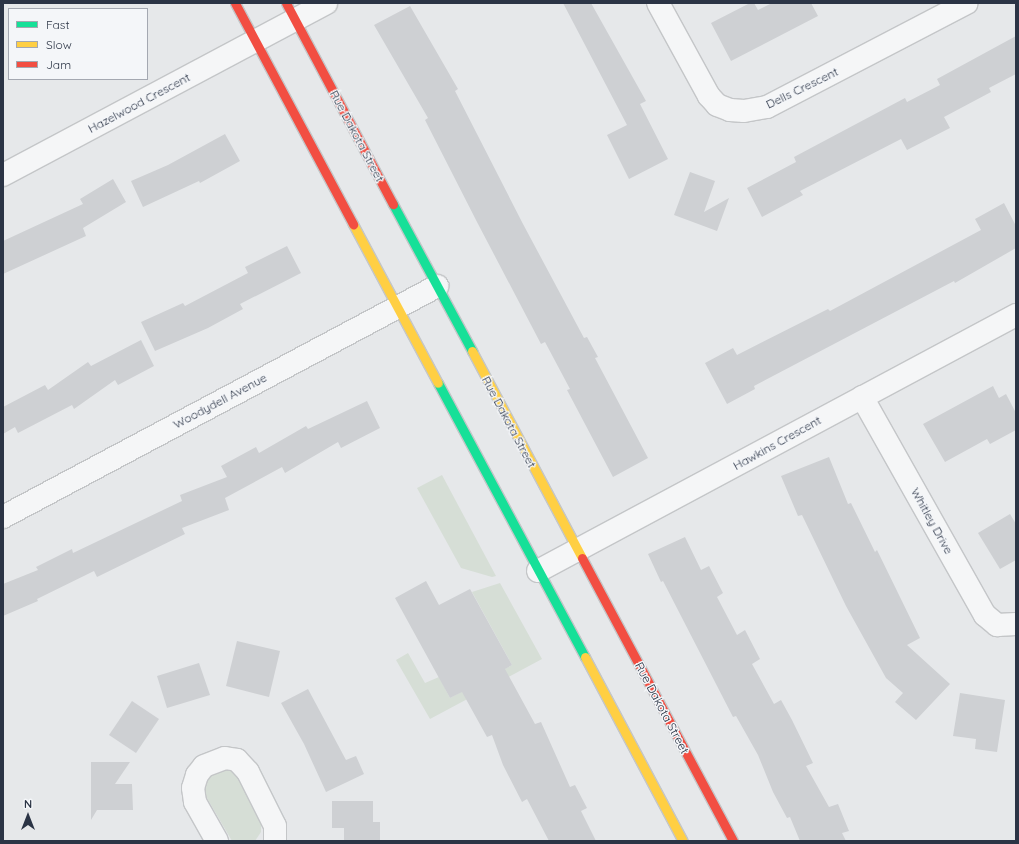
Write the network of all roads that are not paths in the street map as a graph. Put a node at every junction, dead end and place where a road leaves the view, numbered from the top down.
1 (236, 3) edge
2 (326, 3) edge
3 (658, 3) edge
4 (967, 3) edge
5 (290, 11) edge
6 (256, 41) junction
7 (3, 175) edge
8 (437, 286) junction
9 (398, 307) junction
10 (1016, 315) edge
11 (862, 397) junction
12 (3, 517) edge
13 (578, 550) junction
14 (538, 570) junction
15 (1016, 624) edge
16 (217, 841) edge
17 (275, 841) edge
18 (683, 841) edge
19 (733, 841) edge

1 - 6 main road
2 - 5 street, Hazelwood Crescent
3 - 4 street, Dells Crescent
5 - 6 street, Hazelwood Crescent
5 - 8 main road, Rue Dakota Street
6 - 7 street, Hazelwood Crescent
6 - 9 main road
8 - 9 street, Woodydell Avenue
8 - 13 main road, Rue Dakota Street
9 - 12 street, Woodydell Avenue
9 - 14 main road
10 - 11 street, Hawkins Crescent
11 - 13 street, Hawkins Crescent
11 - 15 street, Whitley Drive
13 - 14 street, Hawkins Crescent
13 - 19 main road, Rue Dakota Street
14 - 18 main road
16 - 17 street

